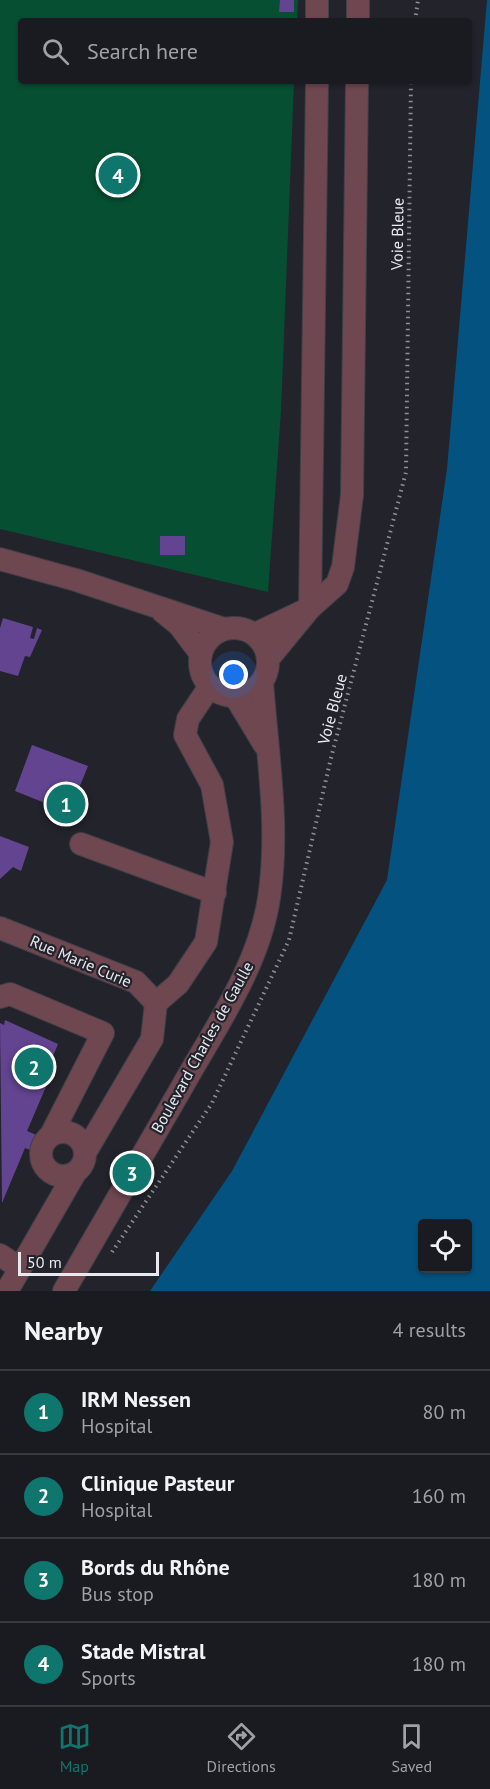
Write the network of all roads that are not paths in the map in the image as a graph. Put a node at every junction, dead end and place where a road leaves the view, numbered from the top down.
1 (318, 0) edge
2 (358, 0) edge
3 (317, 18) edge
4 (358, 18) edge
5 (316, 84) edge
6 (357, 84) edge
7 (0, 551) edge
8 (10, 561) edge
9 (158, 607) junction
10 (310, 608) junction
11 (224, 629) junction
12 (255, 634) junction
13 (196, 647) junction
14 (268, 659) junction
15 (262, 681) junction
16 (210, 686) junction
17 (235, 696) junction
18 (267, 747) junction
19 (81, 844) dead end
20 (215, 893) junction
21 (0, 928) edge
22 (0, 997) edge
23 (156, 1003) junction
24 (51, 1135) junction
25 (80, 1163) junction
26 (0, 1255) edge
27 (20, 1268) junction
28 (7, 1291) edge
29 (64, 1291) edge

1 - 3 street
2 - 4 street
5 - 10 street
6 - 10 street
7 - 8 street
8 - 9 street
9 - 11 street
9 - 13 street
10 - 12 street
10 - 14 street
11 - 12 street
11 - 13 street
12 - 14 street
13 - 16 street
14 - 15 street
15 - 17 street
15 - 18 street, Boulevard Charles de Gaulle
16 - 17 street
16 - 20 street
17 - 18 street, Boulevard Charles de Gaulle
18 - 29 street, Boulevard Charles de Gaulle
19 - 20 street
20 - 23 street
21 - 23 street, Rue Marie Curie
22 - 24 street
23 - 25 street
24 - 25 street
24 - 25 street
25 - 27 street
26 - 27 street
27 - 28 street

